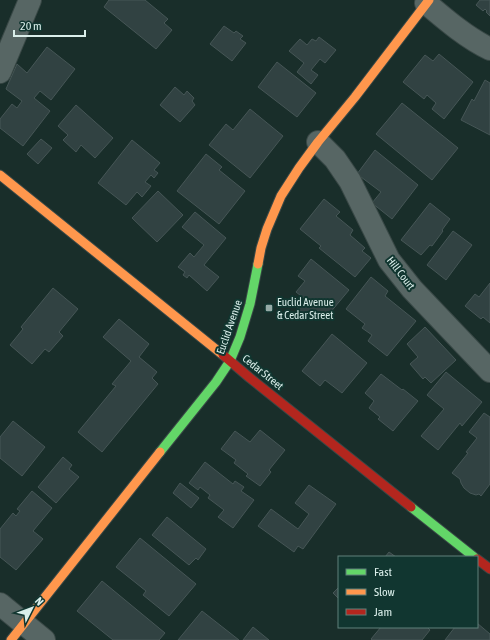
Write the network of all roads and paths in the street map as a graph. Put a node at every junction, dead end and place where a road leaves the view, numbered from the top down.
1 (30, 0) edge
2 (427, 2) edge
3 (490, 49) edge
4 (0, 72) edge
5 (318, 142) junction
6 (0, 175) edge
7 (230, 361) junction
8 (490, 370) edge
9 (473, 556) edge
10 (478, 560) edge
11 (490, 570) edge
12 (0, 604) edge
13 (18, 632) edge
14 (44, 640) edge

1 - 4 street
2 - 3 street
2 - 5 street, Euclid Avenue
5 - 7 street, Euclid Avenue
5 - 8 street, Hill Court
6 - 7 street, Cedar Street
7 - 9 street, Cedar Street
7 - 13 street, Euclid Avenue
10 - 11 street
12 - 13 street
13 - 14 street

